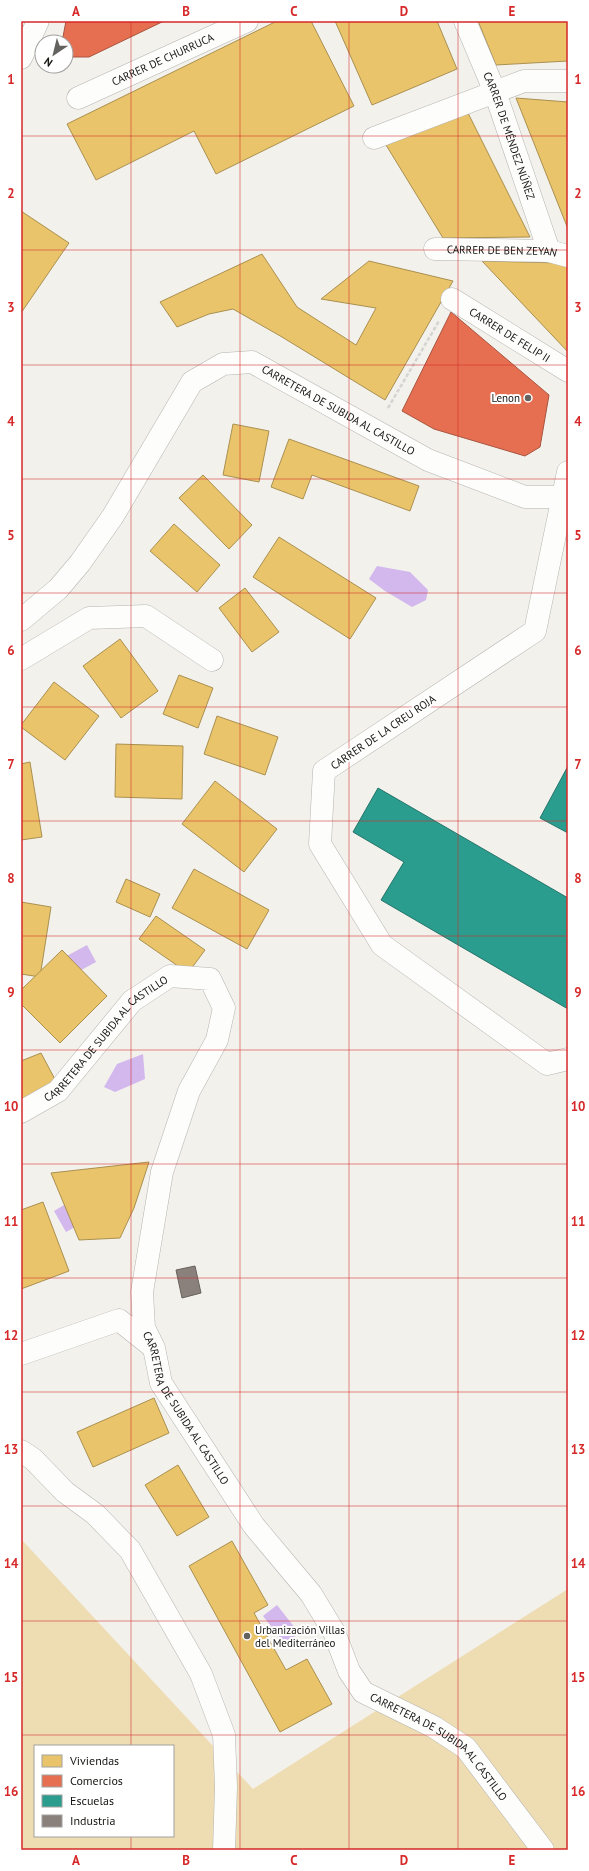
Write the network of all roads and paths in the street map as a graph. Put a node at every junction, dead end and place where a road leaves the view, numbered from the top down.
1 (38, 21) edge
2 (248, 21) edge
3 (465, 21) edge
4 (21, 58) edge
5 (568, 81) edge
6 (495, 92) junction
7 (78, 98) dead end
8 (374, 138) dead end
9 (435, 249) dead end
10 (559, 253) edge
11 (452, 299) joint
12 (568, 371) edge
13 (375, 431) junction
14 (568, 472) edge
15 (565, 496) edge
16 (21, 620) edge
17 (21, 659) edge
18 (212, 660) dead end
19 (568, 1059) edge
20 (21, 1112) edge
21 (154, 1348) junction
22 (21, 1354) edge
23 (21, 1451) edge
24 (224, 1850) edge
25 (543, 1850) edge

1 - 4 street
2 - 7 street, CARRER DE CHURRUCA
3 - 6 street, CARRER DE MÉNDEZ NÚÑEZ
5 - 6 street
6 - 8 street
6 - 10 street, CARRER DE MÉNDEZ NÚÑEZ
9 - 10 street, CARRER DE BEN ZEYAN
11 - 12 street, CARRER DE FELIP II
11 - 13 path
13 - 15 street, CARRETERA DE SUBIDA AL CASTILLO
13 - 16 street, CARRETERA DE SUBIDA AL CASTILLO
14 - 15 street
15 - 19 street, CARRER DE LA CREU ROJA
17 - 18 street
20 - 21 street, CARRETERA DE SUBIDA AL CASTILLO
21 - 22 street
21 - 25 street, CARRETERA DE SUBIDA AL CASTILLO
23 - 24 street

